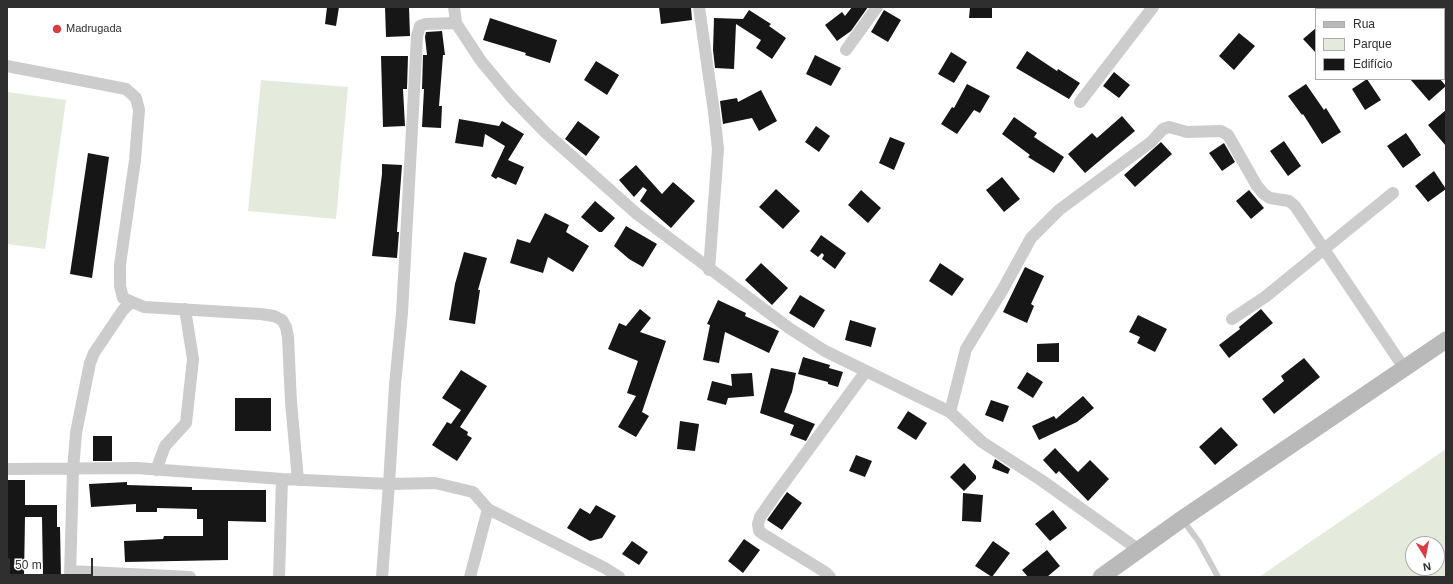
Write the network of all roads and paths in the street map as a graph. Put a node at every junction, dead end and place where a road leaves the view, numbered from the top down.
1 (454, 7) edge
2 (699, 7) edge
3 (877, 7) edge
4 (1153, 7) edge
5 (456, 23) junction
6 (846, 50) dead end
7 (7, 66) edge
8 (1080, 102) dead end
9 (1393, 193) dead end
10 (1323, 250) junction
11 (709, 270) junction
12 (131, 302) junction
13 (185, 309) junction
14 (1232, 319) dead end
15 (1446, 340) edge
16 (1404, 368) junction
17 (866, 371) junction
18 (950, 412) junction
19 (7, 468) edge
20 (73, 470) junction
21 (156, 470) junction
22 (282, 480) junction
23 (298, 480) junction
24 (389, 484) junction
25 (488, 509) junction
26 (1182, 519) junction
27 (1139, 550) junction
28 (70, 574) edge
29 (190, 577) edge
30 (279, 577) edge
31 (382, 577) edge
32 (470, 577) edge
33 (619, 577) edge
34 (830, 577) edge
35 (1101, 577) edge
36 (1218, 577) edge

1 - 5 street
2 - 11 street
3 - 6 street
4 - 8 street
5 - 11 street
5 - 24 street
7 - 12 street
9 - 10 street
10 - 14 street
10 - 16 street
10 - 18 street
11 - 17 street
12 - 13 street
12 - 20 street
13 - 21 street
13 - 23 street
15 - 16 main road
16 - 26 main road
17 - 18 street
17 - 34 street
18 - 27 street
19 - 20 street
20 - 21 street
20 - 28 street
21 - 22 street
22 - 23 street
22 - 30 street
23 - 24 street
24 - 25 street
24 - 31 street
25 - 32 street
25 - 33 street
26 - 27 main road
26 - 36 lane
27 - 35 main road
28 - 29 street

